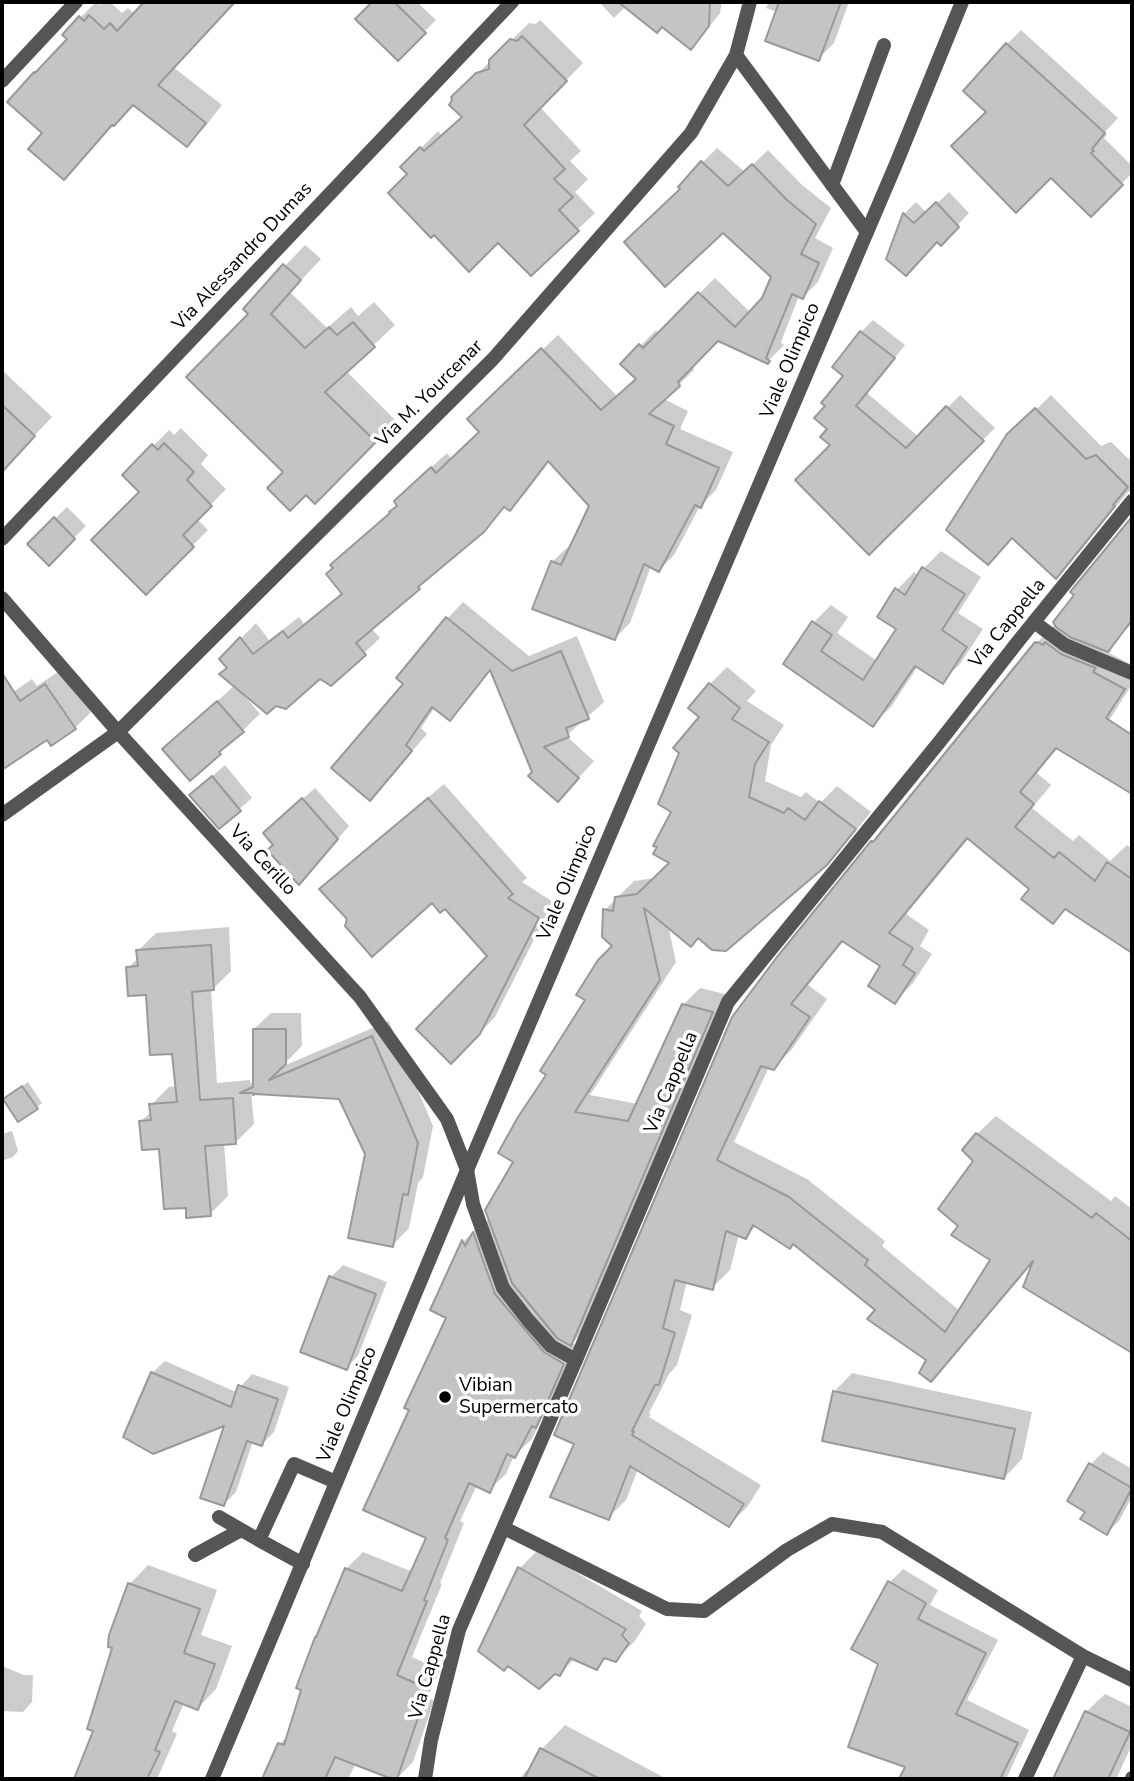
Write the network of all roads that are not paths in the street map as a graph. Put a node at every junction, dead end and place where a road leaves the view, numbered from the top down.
1 (76, 2) edge
2 (512, 2) edge
3 (750, 2) edge
4 (962, 2) edge
5 (884, 45) dead end
6 (736, 55) junction
7 (2, 82) edge
8 (832, 185) junction
9 (867, 232) junction
10 (1132, 501) edge
11 (2, 539) edge
12 (2, 598) edge
13 (1034, 622) junction
14 (1132, 673) edge
15 (118, 732) junction
16 (2, 816) edge
17 (467, 1170) junction
18 (576, 1360) junction
19 (337, 1482) junction
20 (219, 1517) dead end
21 (504, 1528) junction
22 (241, 1530) junction
23 (259, 1540) junction
24 (195, 1555) dead end
25 (303, 1564) junction
26 (1083, 1656) junction
27 (1132, 1680) edge
28 (212, 1779) edge
29 (425, 1779) edge
30 (1025, 1779) edge

1 - 7 street
2 - 11 street, Via Alessandro Dumas
3 - 6 street, Via M. Yourcenar
4 - 9 street, Viale Olimpico
5 - 8 street
6 - 8 street
6 - 15 street, Via M. Yourcenar
8 - 9 street
9 - 17 street, Viale Olimpico
10 - 13 street, Via Cappella
12 - 15 street, Via Cerillo
13 - 14 street
13 - 18 street, Via Cappella
15 - 16 street, Via M. Yourcenar
15 - 17 street, Via Cerillo
17 - 18 street, Via Cerillo
17 - 19 street, Viale Olimpico
18 - 21 street, Via Cappella
19 - 23 street
19 - 25 street, Viale Olimpico
20 - 22 street
21 - 26 street
21 - 29 street, Via Cappella
22 - 23 street
22 - 24 street
23 - 25 street
25 - 28 street, Viale Olimpico
26 - 27 street
26 - 30 street

